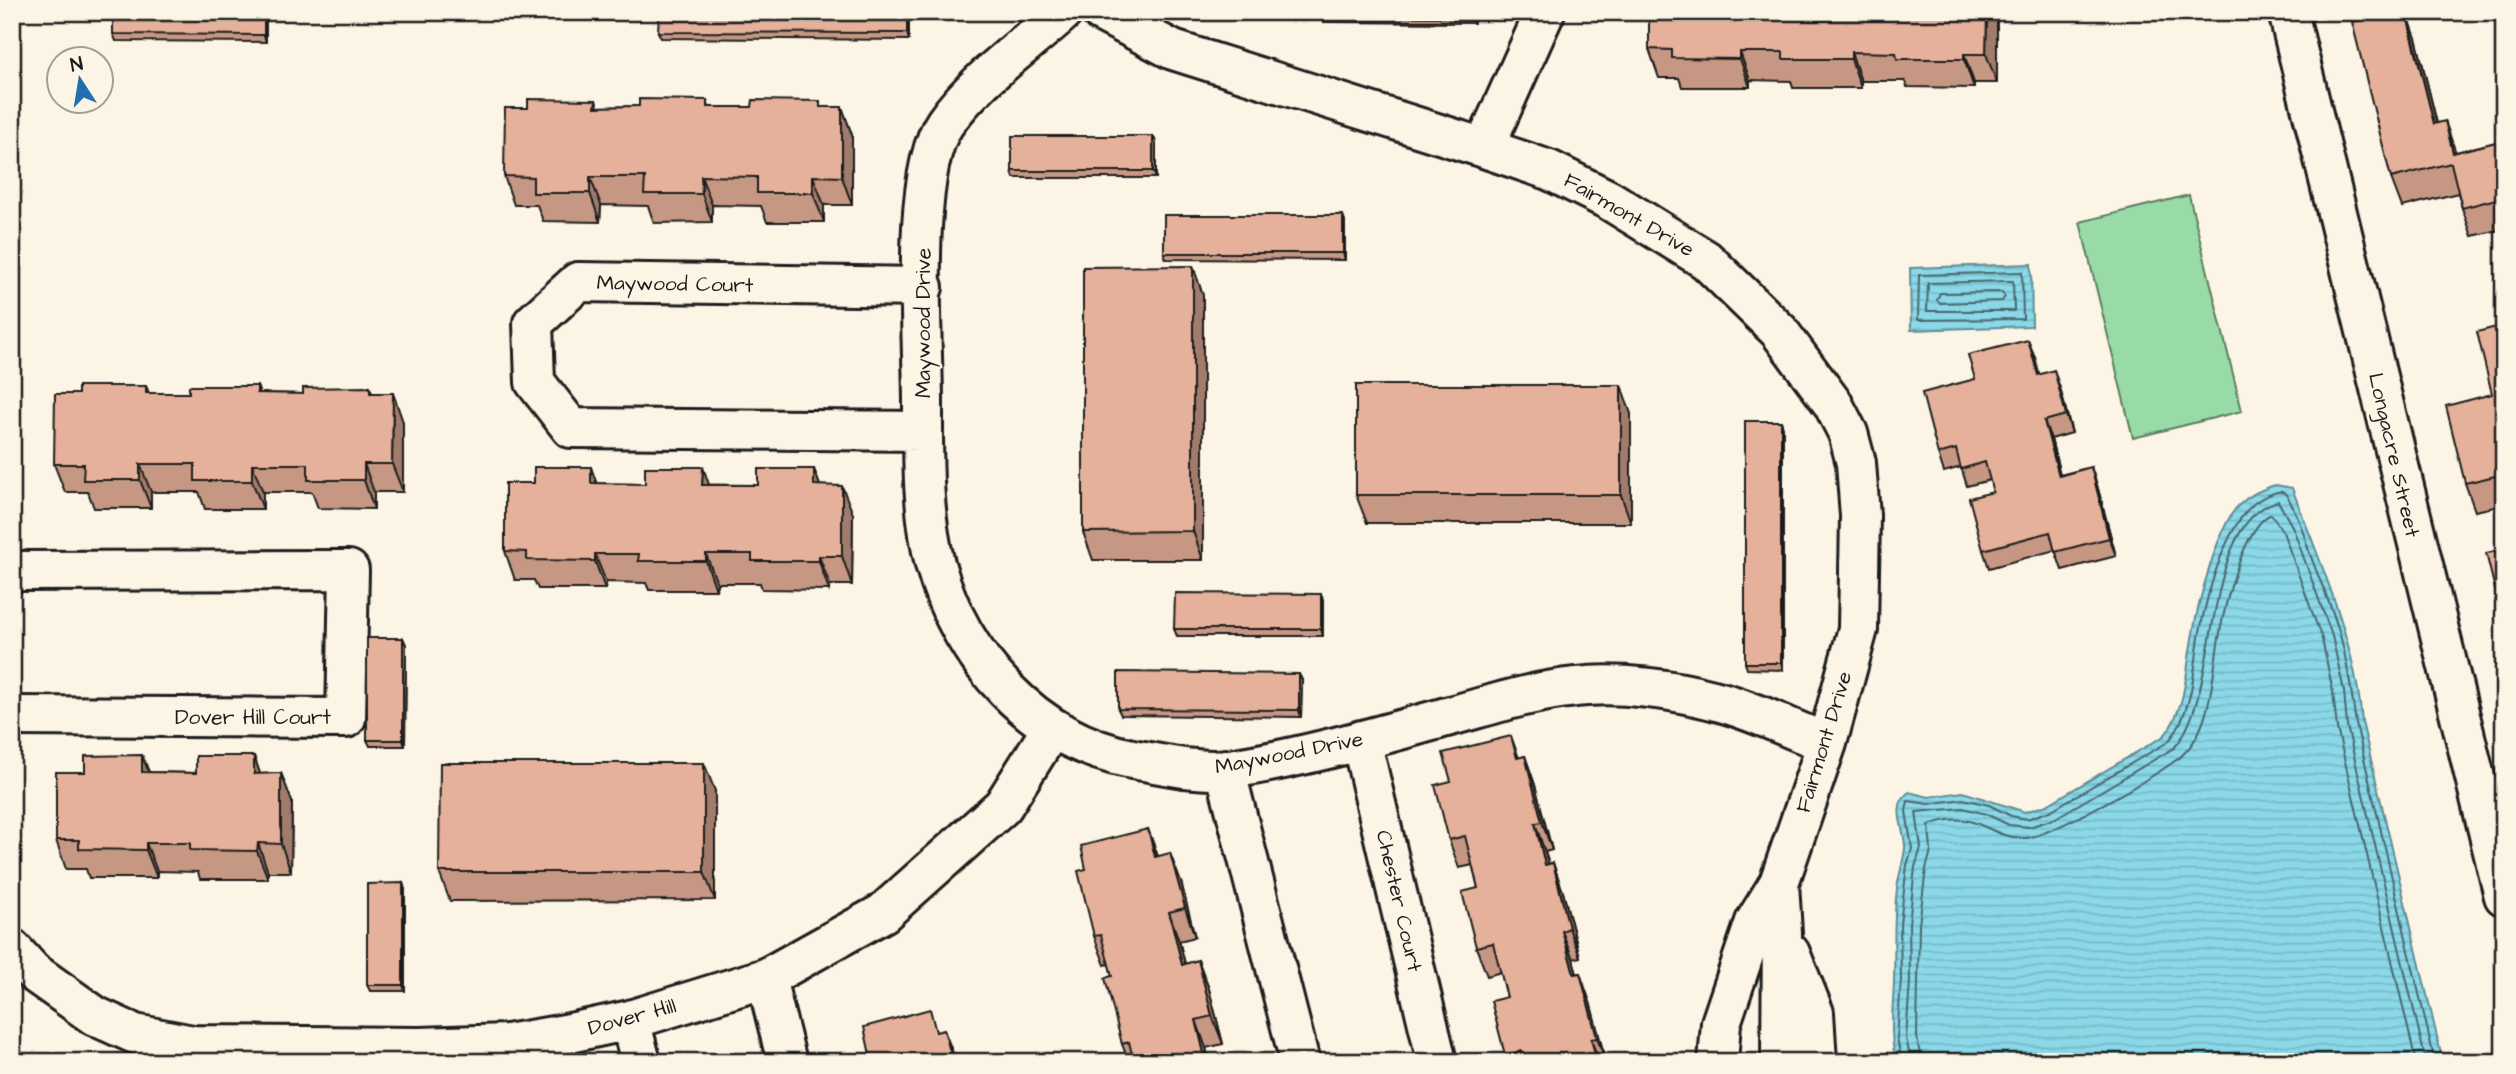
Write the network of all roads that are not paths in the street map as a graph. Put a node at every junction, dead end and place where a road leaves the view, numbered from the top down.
1 (1063, 12) edge
2 (1101, 12) edge
3 (1545, 12) edge
4 (2288, 12) edge
5 (1484, 148) junction
6 (923, 287) junction
7 (923, 431) junction
8 (12, 571) edge
9 (12, 716) edge
10 (1052, 729) junction
11 (1361, 740) junction
12 (1827, 743) junction
13 (1225, 769) junction
14 (1779, 883) junction
15 (2504, 897) edge
16 (1782, 933) junction
17 (12, 949) edge
18 (766, 978) junction
19 (630, 1020) junction
20 (641, 1062) edge
21 (787, 1062) edge
22 (1300, 1062) edge
23 (1437, 1062) edge
24 (1718, 1062) edge
25 (1781, 1062) edge
26 (1817, 1062) edge

1 - 6 street, Maywood Drive
2 - 5 street, Fairmont Drive
3 - 5 street
4 - 15 street, Longacre Street
5 - 12 street, Fairmont Drive
6 - 7 street, Maywood Drive
6 - 7 street, Maywood Court
7 - 10 street, Maywood Drive
8 - 9 street, Dover Hill Court
10 - 13 street, Maywood Drive
10 - 18 street, Dover Hill
11 - 12 street, Maywood Drive
11 - 13 street, Maywood Drive
11 - 23 street, Chester Court
12 - 14 street, Fairmont Drive
13 - 22 street
14 - 16 street, Fairmont Drive
14 - 24 street, Fairmont Drive
16 - 25 street, Fairmont Drive
16 - 26 street, Fairmont Drive
17 - 19 street, Dover Hill
18 - 19 street, Dover Hill
18 - 21 street
19 - 20 street

